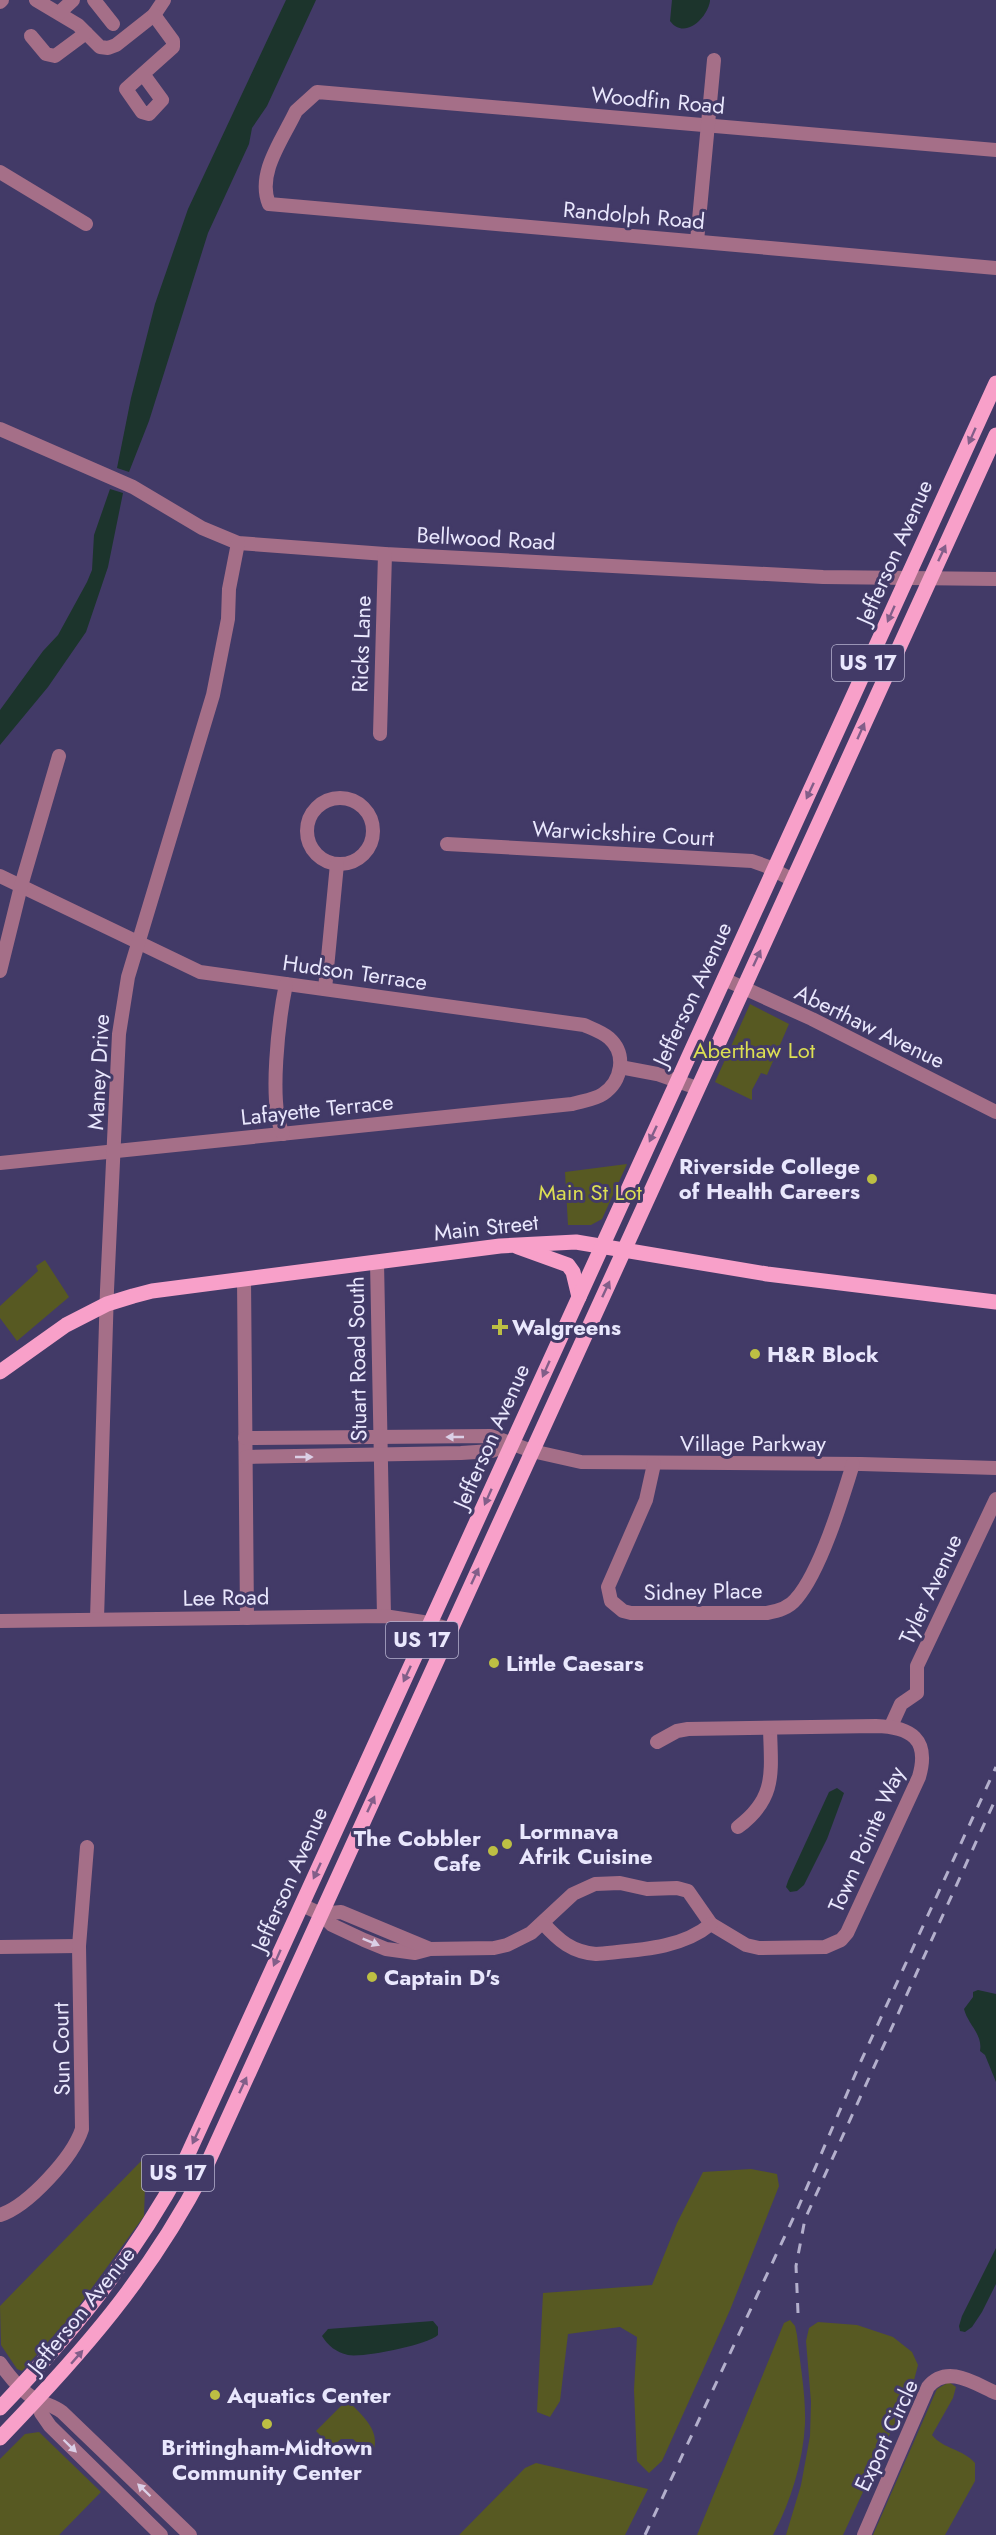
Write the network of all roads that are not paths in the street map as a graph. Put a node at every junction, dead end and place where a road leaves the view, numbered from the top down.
1 (36, 0) edge
2 (73, 0) edge
3 (94, 0) edge
4 (164, 0) edge
5 (58, 13) junction
6 (153, 15) junction
7 (113, 24) dead end
8 (86, 33) junction
9 (31, 36) dead end
10 (714, 60) dead end
11 (143, 74) dead end
12 (709, 125) junction
13 (996, 150) edge
14 (0, 172) edge
15 (268, 204) joint
16 (86, 224) dead end
17 (697, 241) junction
18 (996, 268) edge
19 (996, 383) edge
20 (0, 429) edge
21 (996, 435) edge
22 (238, 543) junction
23 (385, 554) junction
24 (930, 578) junction
25 (907, 579) junction
26 (996, 579) edge
27 (380, 734) dead end
28 (59, 756) dead end
29 (447, 844) dead end
30 (337, 864) junction
31 (774, 870) junction
32 (0, 876) edge
33 (793, 880) junction
34 (21, 886) junction
35 (138, 943) junction
36 (0, 971) edge
37 (724, 979) junction
38 (286, 984) junction
39 (743, 988) junction
40 (325, 989) junction
41 (621, 1067) junction
42 (678, 1081) junction
43 (697, 1088) junction
44 (996, 1112) edge
45 (283, 1134) junction
46 (115, 1151) junction
47 (0, 1163) edge
48 (512, 1245) junction
49 (602, 1245) junction
50 (624, 1249) junction
51 (377, 1262) junction
52 (244, 1280) junction
53 (579, 1297) junction
54 (996, 1302) edge
55 (107, 1304) junction
56 (0, 1372) edge
57 (379, 1436) junction
58 (428, 1437) junction
59 (245, 1438) junction
60 (512, 1443) junction
61 (532, 1451) junction
62 (427, 1454) junction
63 (380, 1456) junction
64 (246, 1457) junction
65 (654, 1464) junction
66 (853, 1464) junction
67 (996, 1468) edge
68 (996, 1499) edge
69 (384, 1616) junction
70 (247, 1618) junction
71 (97, 1619) junction
72 (0, 1621) edge
73 (430, 1624) junction
74 (450, 1629) junction
75 (891, 1726) junction
76 (770, 1728) junction
77 (657, 1742) dead end
78 (738, 1827) dead end
79 (87, 1847) dead end
80 (302, 1905) junction
81 (321, 1914) junction
82 (543, 1923) junction
83 (711, 1924) junction
84 (79, 1946) junction
85 (0, 1947) edge
86 (0, 2215) edge
87 (0, 2363) edge
88 (20, 2387) junction
89 (996, 2393) edge
90 (37, 2400) junction
91 (0, 2408) edge
92 (0, 2438) edge
93 (161, 2535) edge
94 (190, 2535) edge
95 (864, 2535) edge

1 - 5 street
2 - 5 street
3 - 7 street
4 - 6 street
5 - 8 street
6 - 8 street
6 - 11 street
8 - 9 street
10 - 12 street
12 - 13 street, Woodfin Road
12 - 15 street, Woodfin Road
12 - 17 street
14 - 16 street
15 - 17 street, Randolph Road
17 - 18 street, Randolph Road
19 -> 25 main road, Jefferson Avenue / US 17
20 - 22 street, Bellwood Road
24 -> 21 main road, Jefferson Avenue / US 17
22 - 23 street, Bellwood Road
22 - 35 street, Maney Drive
23 - 25 street, Bellwood Road
23 - 27 street, Ricks Lane
24 - 25 street, Bellwood Road
24 - 26 street, Bellwood Road
33 -> 24 main road, Jefferson Avenue / US 17
25 -> 31 main road, Jefferson Avenue / US 17
28 - 34 street
29 - 31 street, Warwickshire Court
30 - 30 street
30 - 40 street
31 - 33 street, Warwickshire Court
31 - 37 main road, Jefferson Avenue / US 17
32 - 34 street, Hudson Terrace
39 -> 33 main road, Jefferson Avenue / US 17
34 - 35 street, Hudson Terrace
34 - 36 street
35 - 38 street, Hudson Terrace
35 - 46 street, Maney Drive
37 - 39 street, Aberthaw Avenue
37 - 42 main road, Jefferson Avenue / US 17
38 - 40 street, Hudson Terrace
38 - 45 street
39 - 43 main road, Jefferson Avenue / US 17
39 - 44 street, Aberthaw Avenue
40 - 41 street, Hudson Terrace
41 - 42 street
41 - 45 street, Lafayette Terrace
42 - 43 street
42 -> 49 main road, Jefferson Avenue / US 17
43 - 50 main road, Jefferson Avenue / US 17
45 - 46 street, Lafayette Terrace
46 - 47 street, Lafayette Terrace
46 - 55 street, Maney Drive
48 - 49 main road, Main Street
48 - 51 main road, Main Street
48 - 53 main road
49 - 50 main road, Main Street
49 - 53 main road, Jefferson Avenue / US 17
50 - 54 main road, Main Street
61 -> 50 main road, Jefferson Avenue / US 17
51 - 52 main road, Main Street
51 - 57 street, Stuart Road South
52 - 55 main road, Main Street
52 - 59 street
53 -> 60 main road, Jefferson Avenue / US 17
55 - 56 main road, Main Street
55 - 71 street, Maney Drive
57 - 58 street, Village Parkway
57 - 59 street, Village Parkway
57 - 63 street, Stuart Road South
60 -> 58 street, Village Parkway
58 - 62 street
59 - 64 street
60 - 61 street, Village Parkway
60 - 62 street
60 -> 73 main road, Jefferson Avenue / US 17
61 - 65 street, Village Parkway
74 -> 61 main road, Jefferson Avenue / US 17
62 - 63 street
64 -> 63 street
63 - 69 street, Stuart Road South
64 - 70 street
65 - 66 street, Village Parkway
65 - 66 street, Sidney Place
66 - 67 street, Village Parkway
68 - 75 street, Tyler Avenue
69 - 70 street, Lee Road
69 - 73 street, Lee Road
70 - 71 street, Lee Road
71 - 72 street, Lee Road
73 - 74 street, Lee Road
73 -> 80 main road, Jefferson Avenue / US 17
81 -> 74 main road, Jefferson Avenue / US 17
75 - 76 street
75 - 83 street, Town Pointe Way
76 - 77 street
76 - 78 street
79 - 84 street, Sun Court
80 - 81 street
80 -> 88 main road, Jefferson Avenue / US 17
81 - 82 street
90 -> 81 main road, Jefferson Avenue / US 17
82 - 83 street
82 - 83 street
84 - 85 street
84 - 86 street, Sun Court
87 - 88 street
88 - 90 street
88 - 91 main road, Jefferson Avenue / US 17
89 - 95 street, Export Circle
90 - 92 main road, Jefferson Avenue / US 17
90 -> 93 street
94 -> 90 street

